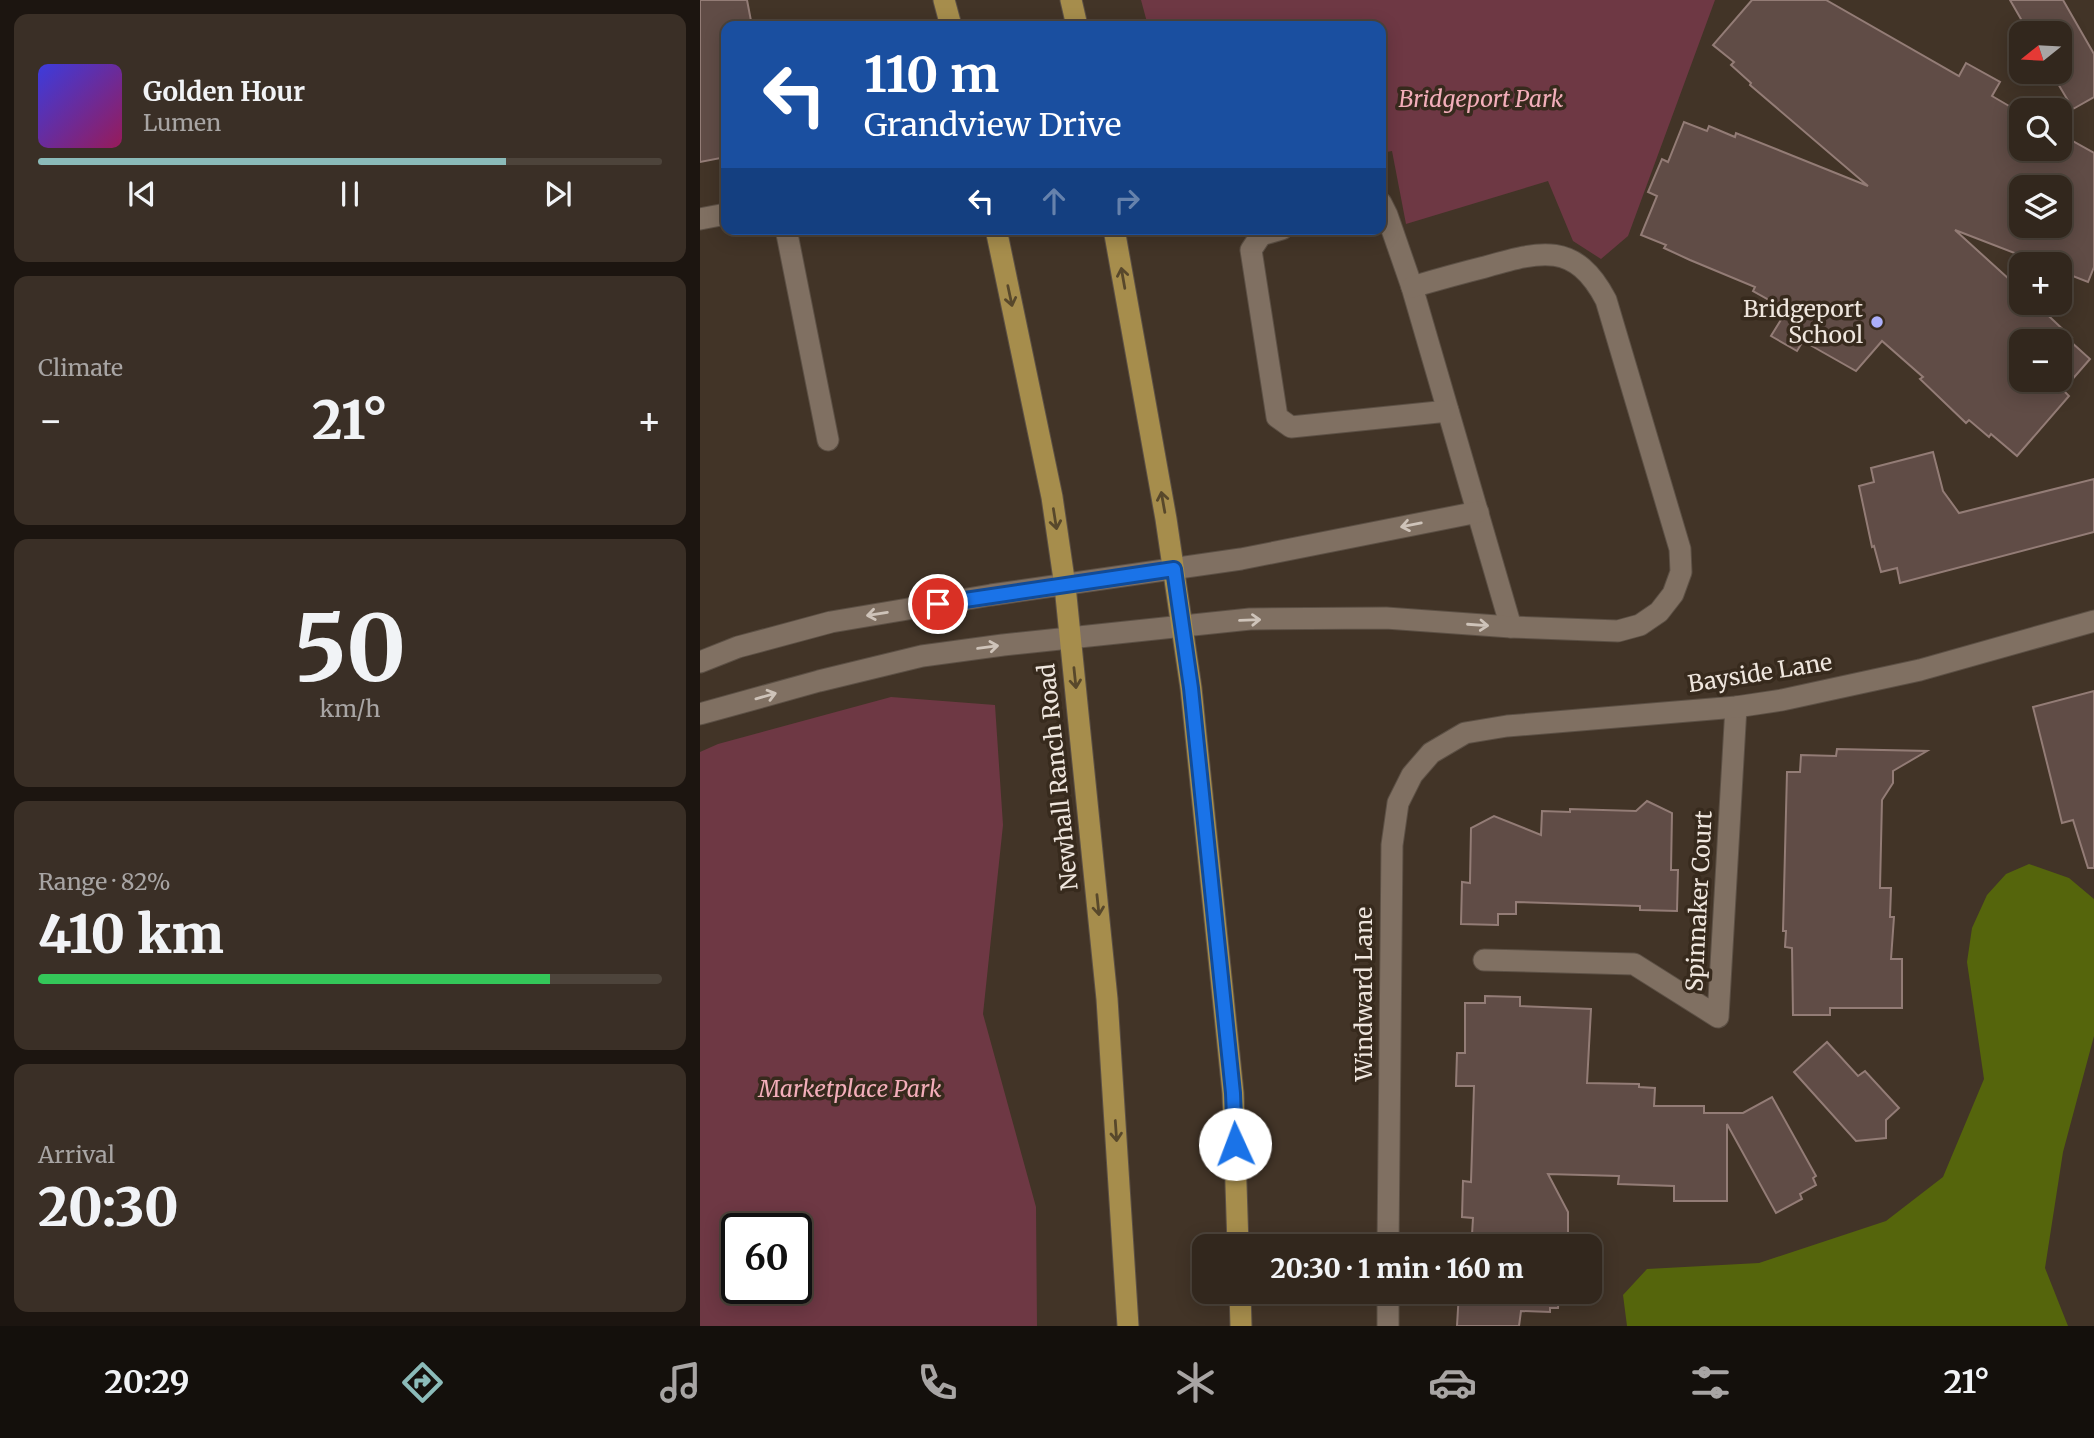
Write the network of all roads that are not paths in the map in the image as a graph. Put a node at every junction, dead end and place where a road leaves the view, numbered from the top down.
1 (944, 0) edge
2 (1071, 0) edge
3 (950, 21) edge
4 (1076, 21) edge
5 (1386, 213) edge
6 (721, 215) edge
7 (700, 219) edge
8 (787, 235) edge
9 (997, 235) edge
10 (1115, 235) edge
11 (1261, 235) edge
12 (1412, 287) junction
13 (1448, 411) junction
14 (828, 440) dead end
15 (1478, 512) junction
16 (1174, 569) junction
17 (1065, 586) junction
18 (2094, 621) edge
19 (1182, 626) junction
20 (1511, 627) junction
21 (1071, 638) junction
22 (700, 663) edge
23 (1736, 707) junction
24 (700, 714) edge
25 (1432, 753) joint
26 (1484, 960) dead end
27 (1238, 1234) edge
28 (1388, 1234) edge
29 (1240, 1304) edge
30 (1388, 1304) edge
31 (1128, 1326) edge
32 (1241, 1326) edge
33 (1388, 1326) edge

1 - 3 main road
2 - 4 main road
5 - 12 street
6 - 7 street
8 - 14 street
9 -> 17 main road, Newhall Ranch Road
16 -> 10 main road
11 - 13 street
12 - 13 street
12 - 20 street
13 - 15 street
15 -> 16 street
15 - 20 street
16 - 17 street
16 - 19 main road
17 - 21 main road, Newhall Ranch Road
17 -> 22 street
18 - 23 street, Bayside Lane
19 -> 20 street
19 - 21 street
19 - 27 main road
24 -> 21 street
21 -> 31 main road, Newhall Ranch Road
23 - 25 street, Bayside Lane
23 - 26 street, Spinnaker Court
25 - 28 street, Windward Lane
29 - 32 main road
30 - 33 street

